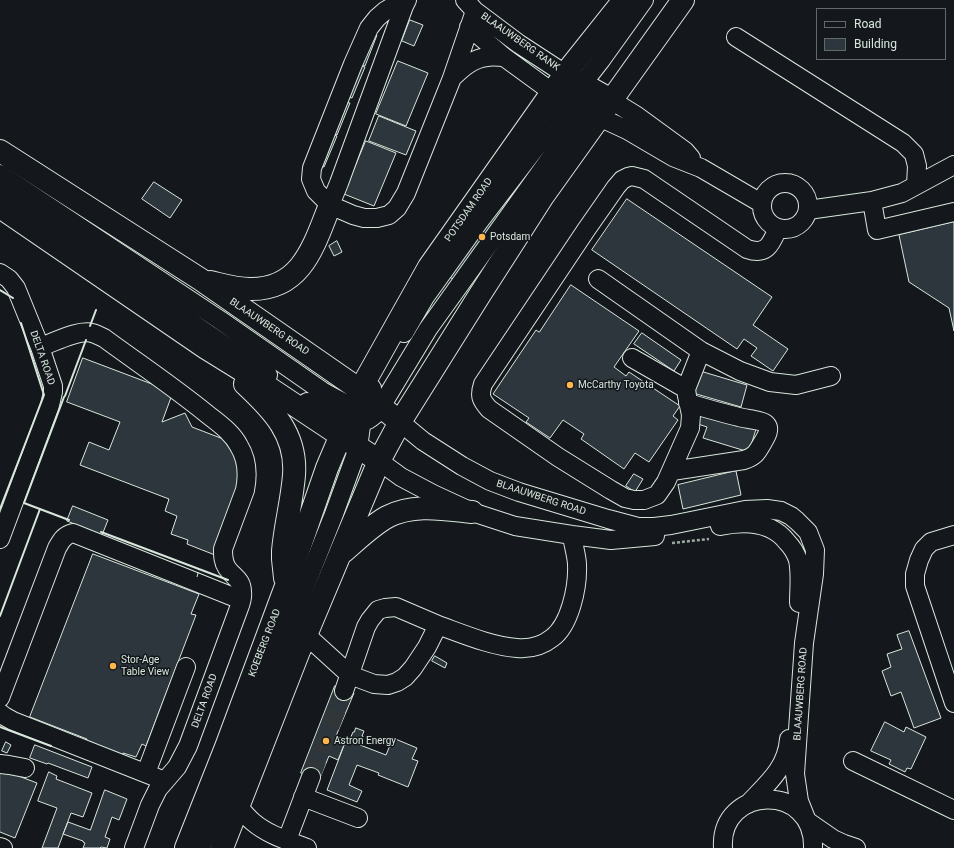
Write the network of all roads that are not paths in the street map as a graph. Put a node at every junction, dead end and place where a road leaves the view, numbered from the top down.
1 (402, 0) edge
2 (407, 0) edge
3 (624, 0) edge
4 (644, 0) edge
5 (654, 0) edge
6 (683, 0) edge
7 (470, 13) edge
8 (736, 37) dead end
9 (504, 57) junction
10 (452, 78) junction
11 (582, 96) junction
12 (0, 151) edge
13 (954, 165) edge
14 (0, 174) edge
15 (916, 185) junction
16 (0, 192) edge
17 (872, 201) junction
18 (761, 203) junction
19 (330, 205) junction
20 (0, 207) edge
21 (808, 210) junction
22 (954, 212) edge
23 (778, 228) junction
24 (0, 273) edge
25 (200, 279) junction
26 (598, 279) dead end
27 (40, 348) junction
28 (206, 348) junction
29 (701, 351) junction
30 (632, 358) dead end
31 (831, 376) dead end
32 (687, 396) junction
33 (359, 410) junction
34 (400, 422) junction
35 (358, 448) junction
36 (379, 461) junction
37 (672, 471) junction
38 (472, 512) junction
39 (791, 516) junction
40 (778, 532) junction
41 (572, 535) junction
42 (954, 535) edge
43 (0, 539) edge
44 (339, 556) junction
45 (286, 586) junction
46 (242, 600) junction
47 (438, 625) junction
48 (306, 635) junction
49 (186, 667) dead end
50 (347, 683) junction
51 (0, 698) edge
52 (954, 703) edge
53 (0, 712) edge
54 (853, 761) dead end
55 (0, 764) edge
56 (25, 768) dead end
57 (146, 773) junction
58 (310, 777) tunnel mouth
59 (165, 781) junction
60 (303, 797) junction
61 (748, 804) junction
62 (952, 805) edge
63 (238, 806) junction
64 (358, 818) dead end
65 (807, 822) junction
66 (287, 840) junction
67 (0, 847) edge
68 (3, 848) edge
69 (134, 848) edge
70 (186, 848) edge
71 (201, 848) edge
72 (222, 848) edge
73 (307, 848) edge
74 (723, 848) edge
75 (813, 848) edge
76 (856, 848) edge

1 - 19 street
2 - 19 street
3 - 11 main road, POTSDAM ROAD
4 - 11 street
5 - 11 street
6 - 11 main road, POTSDAM ROAD
7 - 9 street, BLAAUWBERG RANK
7 - 10 street
7 - 11 street, BLAAUWBERG RANK
8 - 15 street
9 - 10 street
9 - 11 street, BLAAUWBERG RANK
10 - 19 street
11 - 18 street
11 - 33 street
11 - 33 main road, POTSDAM ROAD
11 - 34 main road, POTSDAM ROAD
12 - 25 main road, BLAAUWBERG ROAD
13 - 15 street
14 - 33 street
15 - 17 street
16 - 33 street
17 - 21 street
17 - 22 street
18 - 21 street
18 - 23 street
19 - 25 main road
20 - 28 main road, BLAAUWBERG ROAD
21 - 23 street
23 - 37 street
24 - 27 street, DELTA ROAD
25 - 33 main road, BLAAUWBERG ROAD
26 - 29 street
27 - 43 street, DELTA ROAD
27 - 46 street
28 - 33 main road, BLAAUWBERG ROAD
28 - 45 main road
29 - 31 street
29 - 32 street
30 - 32 street
32 - 37 street
32 - 37 street
33 - 34 main road, BLAAUWBERG ROAD
33 - 35 main road, BLAAUWBERG ROAD
33 - 45 main road, KOEBERG ROAD
34 - 36 main road, POTSDAM ROAD
34 - 39 street, BLAAUWBERG ROAD
35 - 36 main road, BLAAUWBERG ROAD
35 - 71 street
36 - 38 street, BLAAUWBERG ROAD
36 - 44 main road
38 - 41 street, BLAAUWBERG ROAD
38 - 44 main road
39 - 40 street
39 - 65 street, BLAAUWBERG ROAD
40 - 41 street, BLAAUWBERG ROAD
40 - 61 street, BLAAUWBERG ROAD
41 - 47 street
42 - 52 street
44 - 48 main road
45 - 70 main road, KOEBERG ROAD
46 - 51 street
46 - 59 street, DELTA ROAD
47 - 50 street
47 - 50 street
48 - 50 street
48 - 63 main road
49 - 57 street
53 - 57 street
54 - 62 street
55 - 56 street
57 - 59 street
58 - 60 street
59 - 69 street, DELTA ROAD
60 - 64 street
60 - 66 street
61 - 65 street
61 - 74 street
63 - 66 street
63 - 72 main road
65 - 75 street, BLAAUWBERG ROAD
65 - 76 street
66 - 73 street
67 - 68 street

